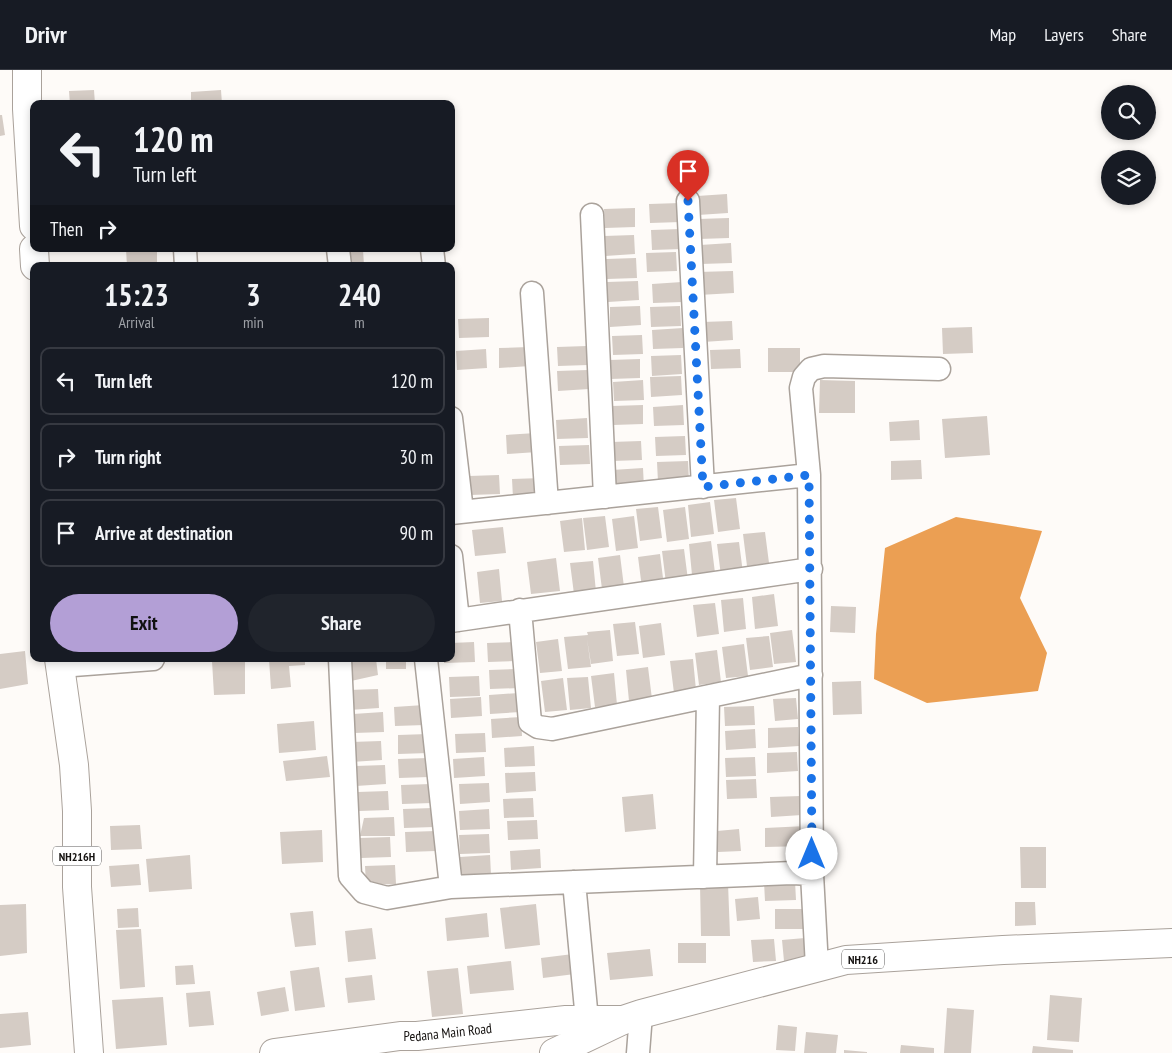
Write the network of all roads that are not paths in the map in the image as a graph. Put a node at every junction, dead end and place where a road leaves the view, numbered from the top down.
1 (27, 70) edge
2 (30, 159) edge
3 (688, 201) dead end
4 (592, 215) dead end
5 (532, 293) dead end
6 (939, 369) dead end
7 (809, 475) junction
8 (455, 477) edge
9 (703, 487) junction
10 (605, 497) junction
11 (547, 503) junction
12 (457, 512) edge
13 (811, 569) junction
14 (520, 610) junction
15 (455, 621) edge
16 (59, 662) edge
17 (340, 662) edge
18 (426, 662) edge
19 (811, 675) junction
20 (708, 697) junction
21 (812, 874) junction
22 (705, 877) junction
23 (574, 882) junction
24 (451, 887) junction
25 (1172, 943) edge
26 (817, 967) junction
27 (632, 1018) junction
28 (587, 1020) junction
29 (89, 1053) edge
30 (274, 1053) edge
31 (554, 1053) edge
32 (638, 1053) edge

1 - 2 main road
3 - 9 street
4 - 10 street
5 - 11 street
6 - 7 street
7 - 9 street
7 - 13 street
8 - 12 street
9 - 10 street
10 - 11 street
11 - 12 street
13 - 14 street
13 - 19 street
14 - 15 street
14 - 20 street
16 - 29 main road, NH216H
17 - 24 street
18 - 24 street
19 - 20 street
19 - 21 street
20 - 22 street
21 - 22 street
21 - 26 street
22 - 23 street
23 - 24 street
23 - 28 street
25 - 26 main road, NH216
26 - 27 main road, NH216
27 - 28 main road, Pedana Main Road
27 - 31 main road, NH216
27 - 32 street
28 - 30 main road, Pedana Main Road

